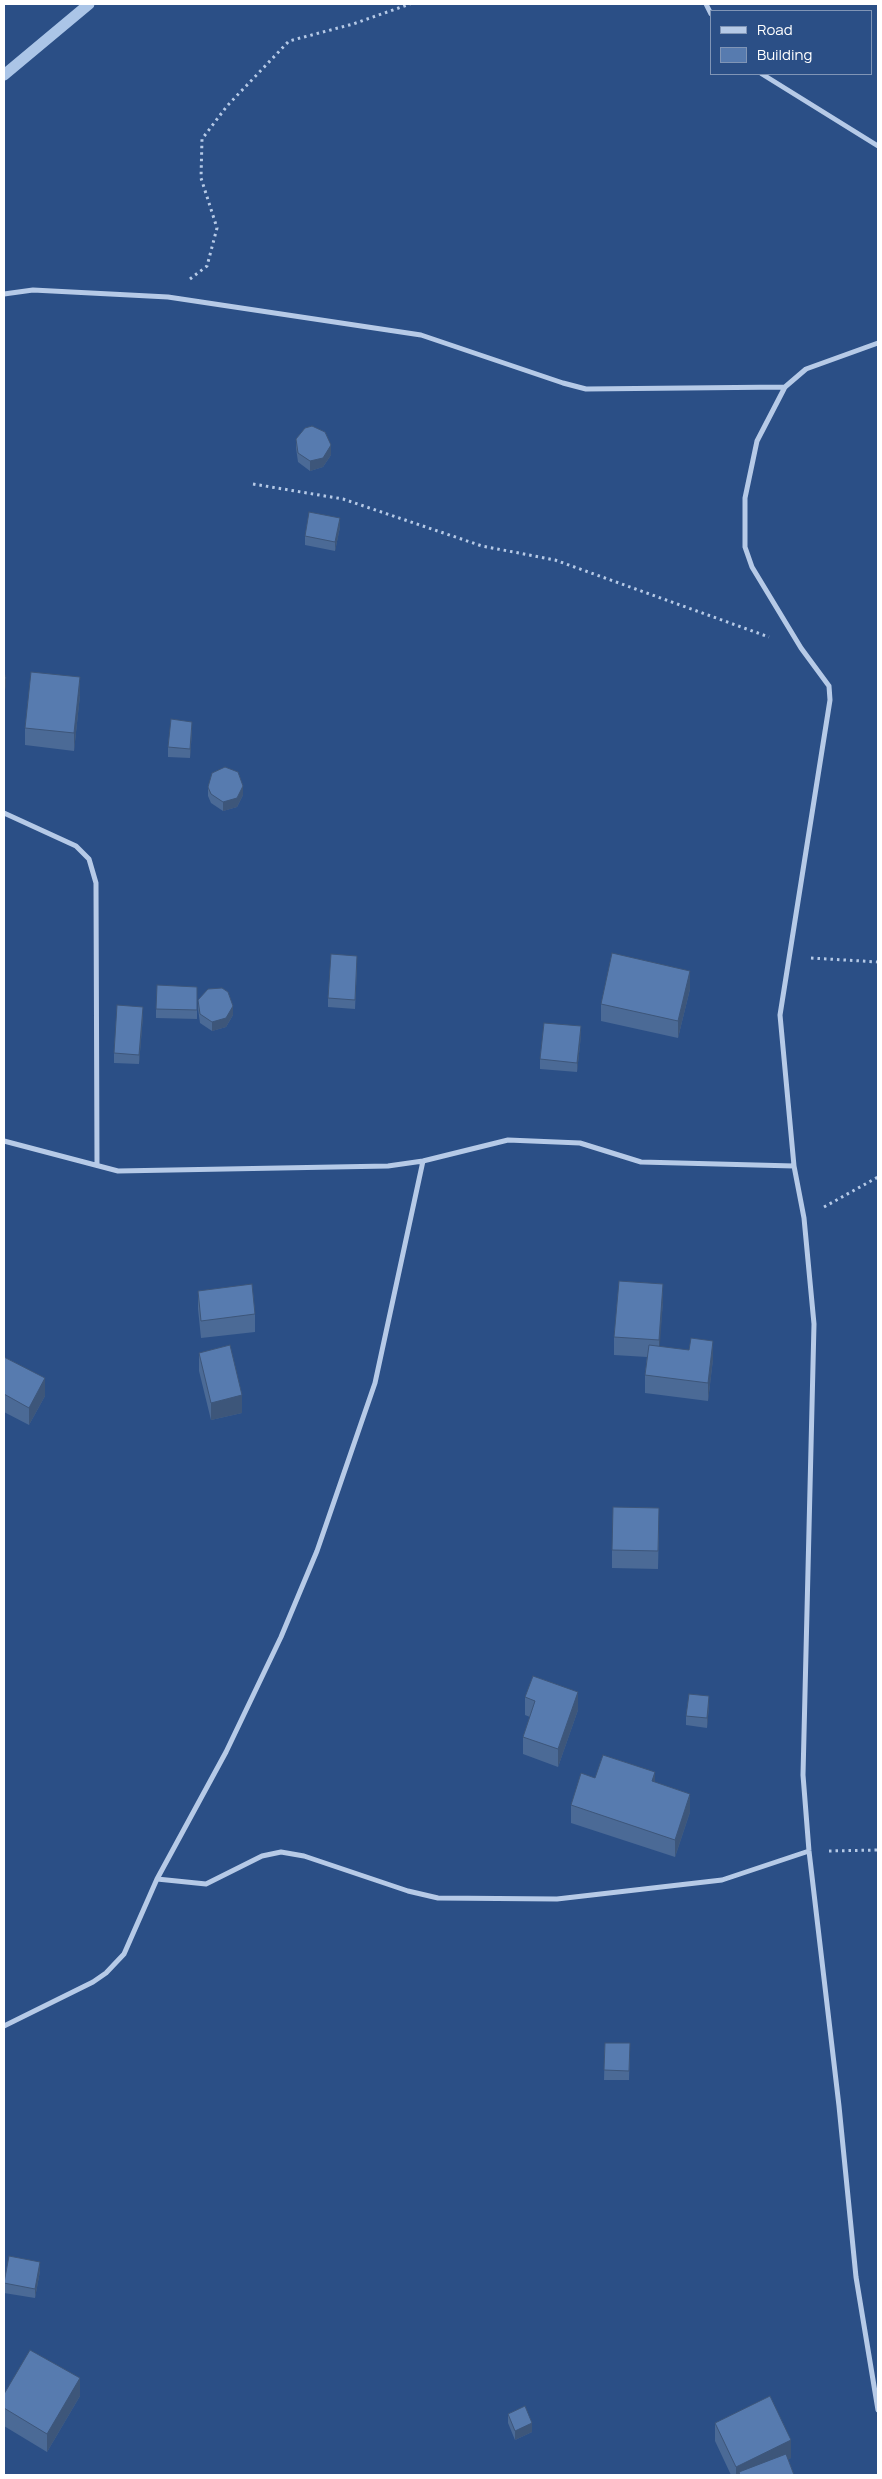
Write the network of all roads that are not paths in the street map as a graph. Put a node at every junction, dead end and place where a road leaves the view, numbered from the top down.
1 (764, 75) edge
2 (878, 146) edge
3 (4, 294) edge
4 (878, 343) edge
5 (785, 387) junction
6 (4, 813) edge
7 (4, 1141) edge
8 (423, 1161) junction
9 (97, 1165) junction
10 (794, 1166) junction
11 (809, 1851) junction
12 (157, 1879) junction
13 (4, 2026) edge
14 (878, 2410) edge

1 - 2 street
3 - 5 street
4 - 5 street
5 - 10 street
6 - 9 street
7 - 9 street
8 - 9 street
8 - 10 street
8 - 12 street
10 - 11 street
11 - 12 street
11 - 14 street
12 - 13 street

